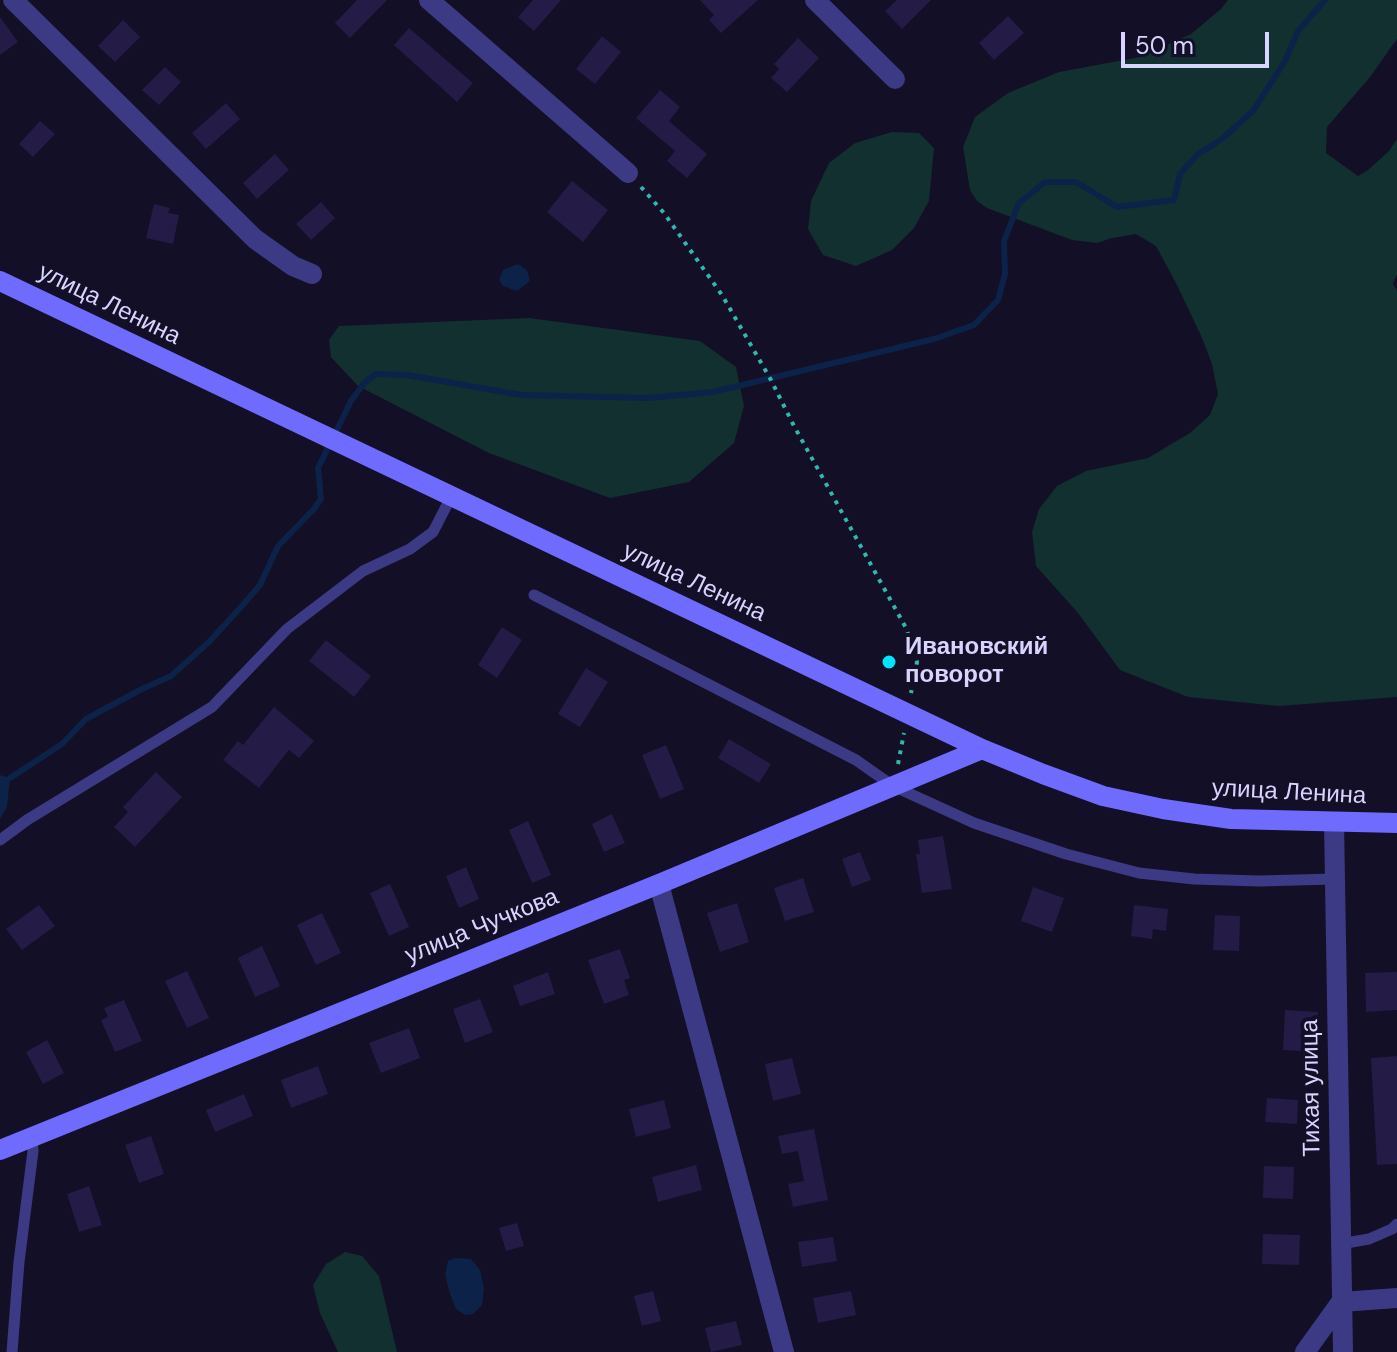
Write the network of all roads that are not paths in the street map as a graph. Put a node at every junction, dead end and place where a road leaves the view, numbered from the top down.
1 (13, 0) edge
2 (429, 0) edge
3 (815, 0) edge
4 (895, 79) dead end
5 (628, 173) road end
6 (312, 274) dead end
7 (0, 281) edge
8 (451, 497) junction
9 (534, 595) dead end
10 (982, 749) junction
11 (893, 786) junction
12 (1334, 822) junction
13 (1397, 823) edge
14 (0, 840) edge
15 (1334, 879) junction
16 (659, 884) junction
17 (32, 1137) junction
18 (0, 1150) edge
19 (1397, 1224) edge
20 (1340, 1244) junction
21 (1397, 1298) edge
22 (1341, 1302) junction
23 (12, 1352) edge
24 (784, 1352) edge
25 (1305, 1352) edge
26 (1343, 1352) edge

1 - 6 street
2 - 5 street
3 - 4 street
7 - 8 main road, улица Ленина
8 - 10 main road, улица Ленина
8 - 14 lane
9 - 11 lane
10 - 11 main road, улица Чучкова
10 - 12 main road, улица Ленина
11 - 15 lane
11 - 16 main road, улица Чучкова
12 - 13 main road, улица Ленина
12 - 15 street, Тихая улица
15 - 20 street, Тихая улица
16 - 17 main road, улица Чучкова
16 - 24 street
17 - 18 main road, улица Чучкова
17 - 23 lane
19 - 20 lane
20 - 22 street, Тихая улица
21 - 22 street
22 - 25 street
22 - 26 street, Тихая улица

